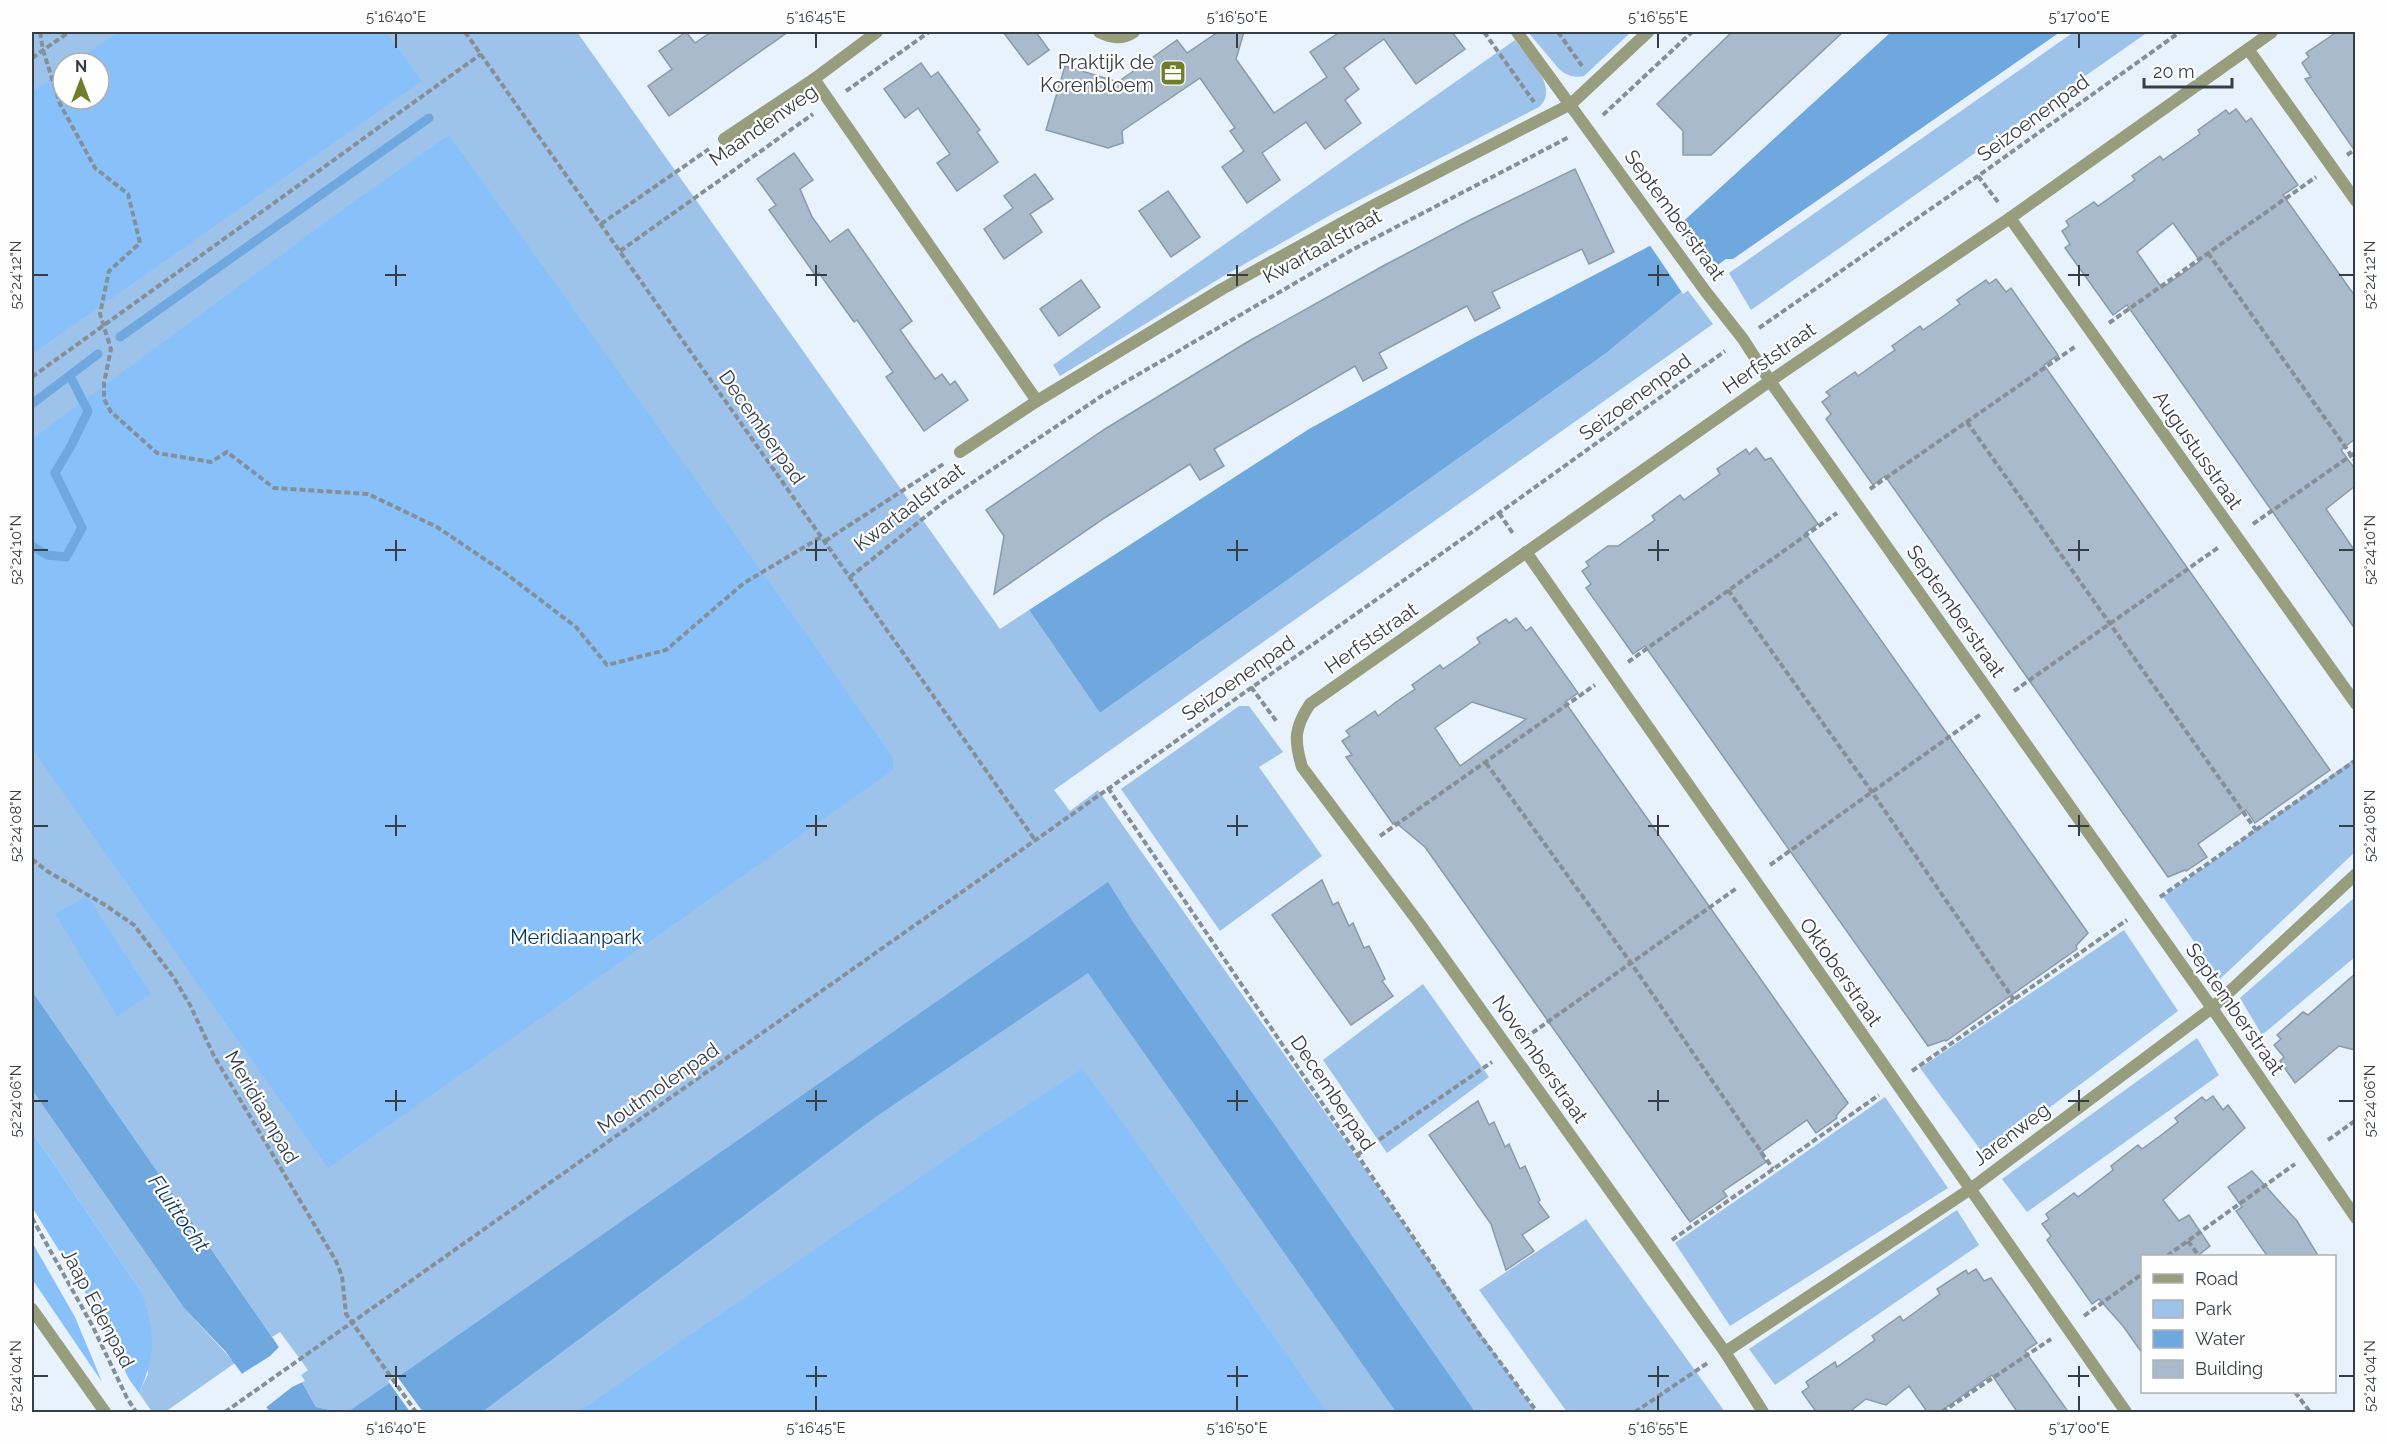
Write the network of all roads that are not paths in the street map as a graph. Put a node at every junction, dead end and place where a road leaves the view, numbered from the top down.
1 (877, 32) edge
2 (1099, 32) edge
3 (1134, 32) edge
4 (1517, 32) edge
5 (1648, 32) edge
6 (2272, 32) edge
7 (2248, 50) junction
8 (814, 79) junction
9 (1571, 104) junction
10 (724, 139) road end
11 (2355, 201) edge
12 (2010, 218) junction
13 (1770, 381) junction
14 (1037, 401) junction
15 (960, 452) road end
16 (1526, 552) junction
17 (2355, 704) edge
18 (1297, 727) joint
19 (2355, 874) edge
20 (2212, 1008) junction
21 (1969, 1190) junction
22 (2355, 1218) edge
23 (32, 1309) edge
24 (1725, 1352) junction
25 (105, 1413) edge
26 (1762, 1413) edge
27 (2126, 1413) edge

1 - 8 street, Maandenweg
2 - 3 street
4 - 9 street, Septemberstraat
5 - 9 street, Kwartaalstraat
6 - 7 street, Herfststraat
7 - 11 street
7 - 12 street, Herfststraat
8 - 10 street, Maandenweg
8 - 14 street
9 - 13 street, Septemberstraat
9 - 14 street, Kwartaalstraat
12 - 13 street, Herfststraat
12 - 17 street, Augustusstraat
13 - 16 street, Herfststraat
13 - 20 street, Septemberstraat
14 - 15 street, Kwartaalstraat
16 - 18 street, Herfststraat
16 - 21 street, Oktoberstraat
18 - 24 street, Novemberstraat
19 - 20 street, Jarenweg
20 - 21 street, Jarenweg
20 - 22 street, Septemberstraat
21 - 24 street, Jarenweg
21 - 27 street, Oktoberstraat
23 - 25 street
24 - 26 street, Novemberstraat

